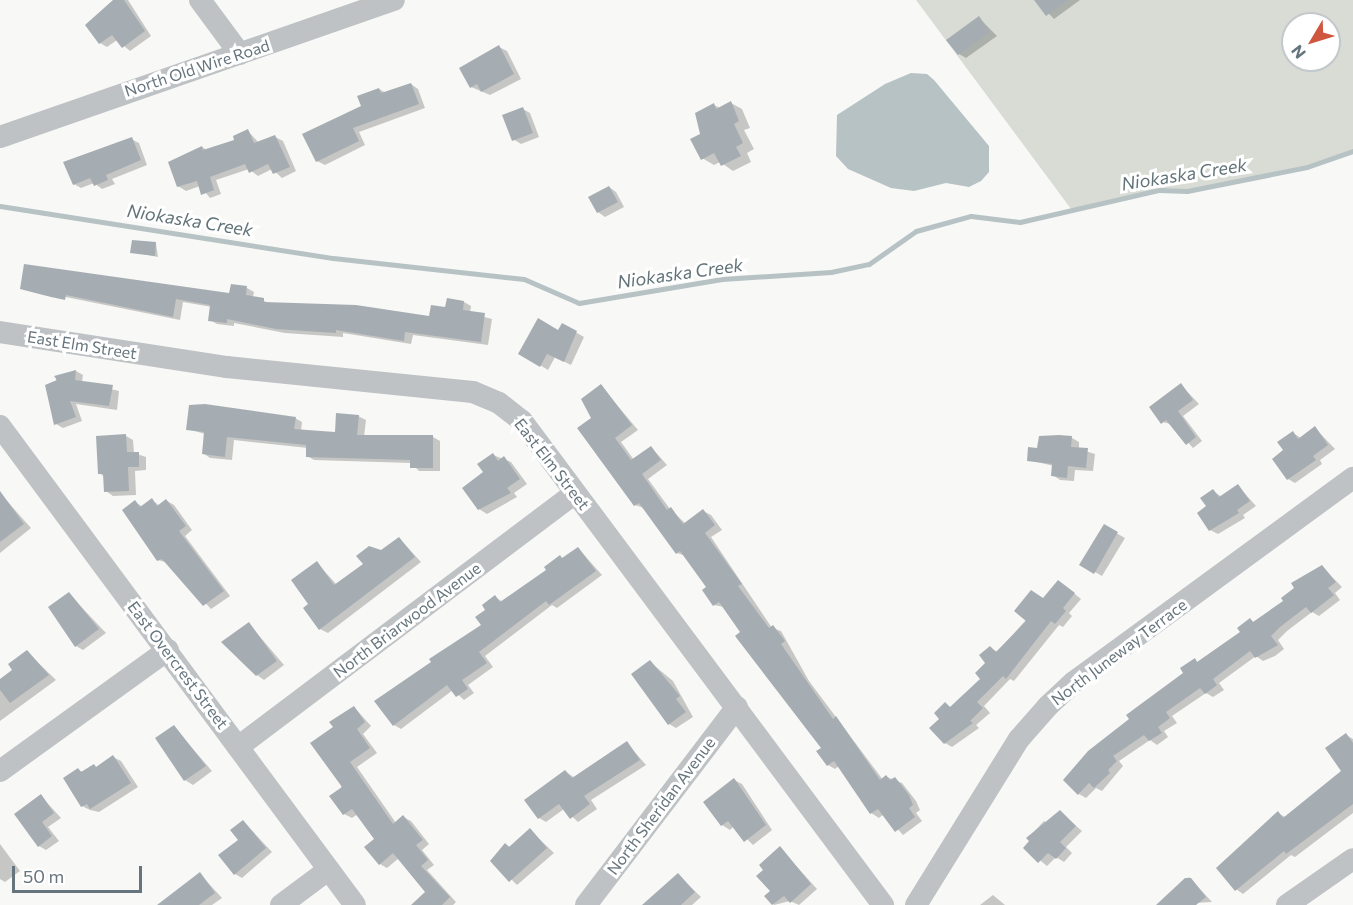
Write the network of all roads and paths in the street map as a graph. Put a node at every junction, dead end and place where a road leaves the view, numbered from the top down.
1 (200, 0) edge
2 (394, 0) edge
3 (240, 54) junction
4 (0, 136) edge
5 (0, 332) edge
6 (2, 433) edge
7 (1353, 478) edge
8 (574, 493) junction
9 (168, 650) junction
10 (737, 707) junction
11 (238, 747) junction
12 (0, 771) edge
13 (1353, 859) edge
14 (328, 870) junction
15 (281, 905) edge
16 (355, 905) edge
17 (586, 905) edge
18 (883, 905) edge
19 (916, 905) edge
20 (1287, 905) edge

1 - 3 street
2 - 3 street, North Old Wire Road
3 - 4 street, North Old Wire Road
5 - 8 street, East Elm Street
6 - 9 street, East Overcrest Street
7 - 19 street, North Juneway Terrace
8 - 10 street, East Elm Street
8 - 11 street, North Briarwood Avenue
9 - 11 street, East Overcrest Street
9 - 12 street
10 - 17 street, North Sheridan Avenue
10 - 18 street, East Elm Street
11 - 14 street, East Overcrest Street
13 - 20 street
14 - 15 street
14 - 16 street, East Overcrest Street

